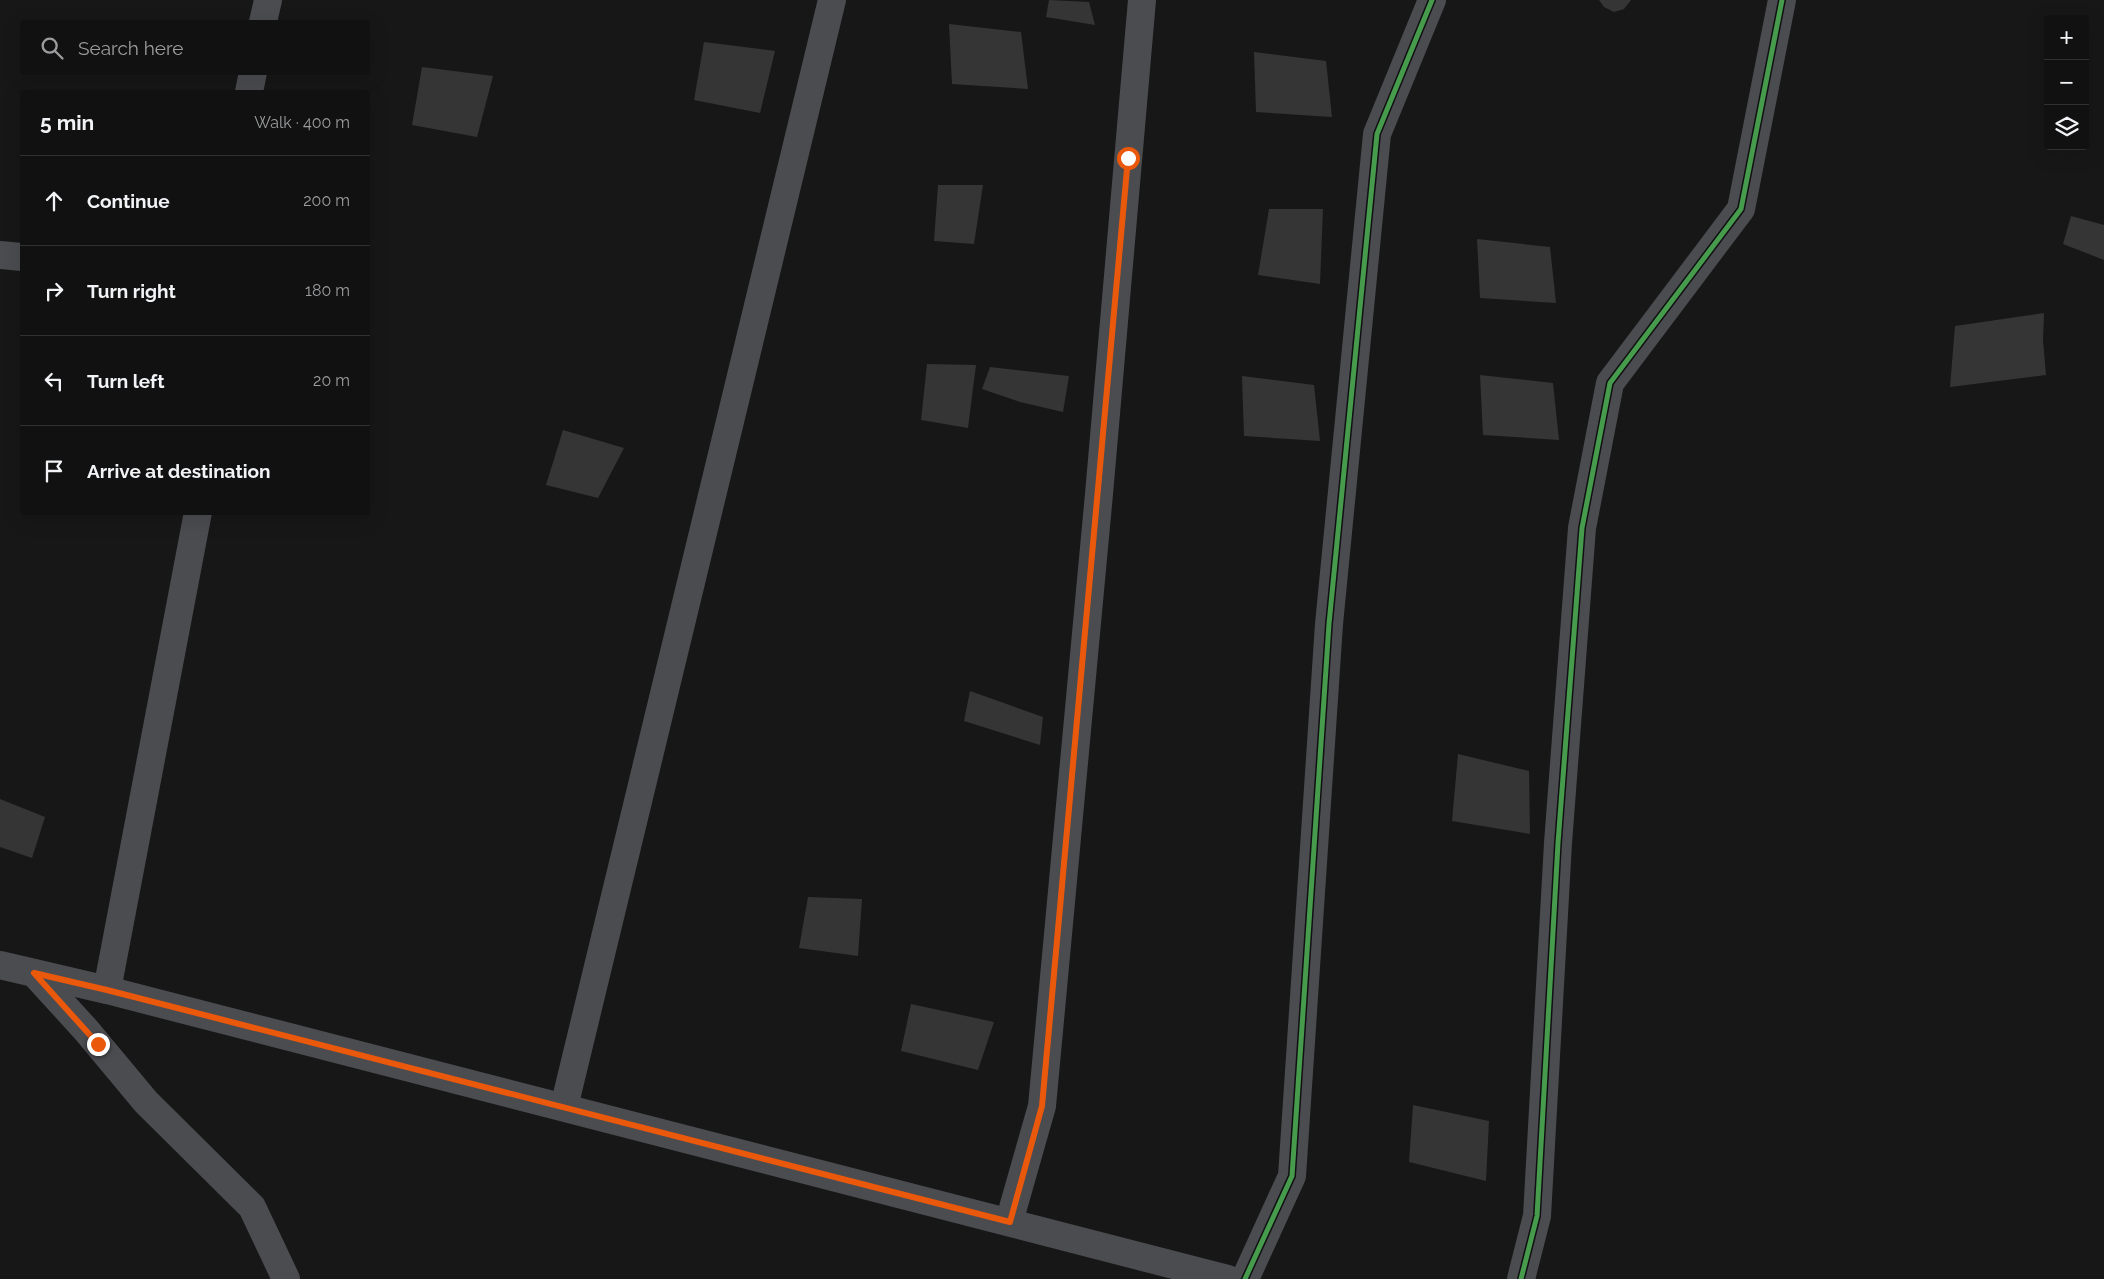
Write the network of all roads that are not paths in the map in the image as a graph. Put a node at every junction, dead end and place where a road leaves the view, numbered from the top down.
1 (268, 0) edge
2 (832, 0) edge
3 (1142, 0) edge
4 (1432, 0) edge
5 (1782, 0) edge
6 (263, 20) edge
7 (252, 75) edge
8 (249, 90) edge
9 (0, 255) edge
10 (20, 257) edge
11 (197, 515) edge
12 (0, 965) edge
13 (34, 973) junction
14 (107, 990) junction
15 (564, 1107) junction
16 (1010, 1222) junction
17 (286, 1279) edge
18 (1228, 1279) edge
19 (1245, 1279) edge
20 (1521, 1279) edge

1 - 6 street
2 - 15 street
3 - 16 street
4 - 19 street
5 - 20 street
7 - 8 street
9 - 10 street
11 - 14 street
12 - 13 street
13 - 14 street
13 - 17 street
14 - 15 street
15 - 16 street
16 - 18 street

